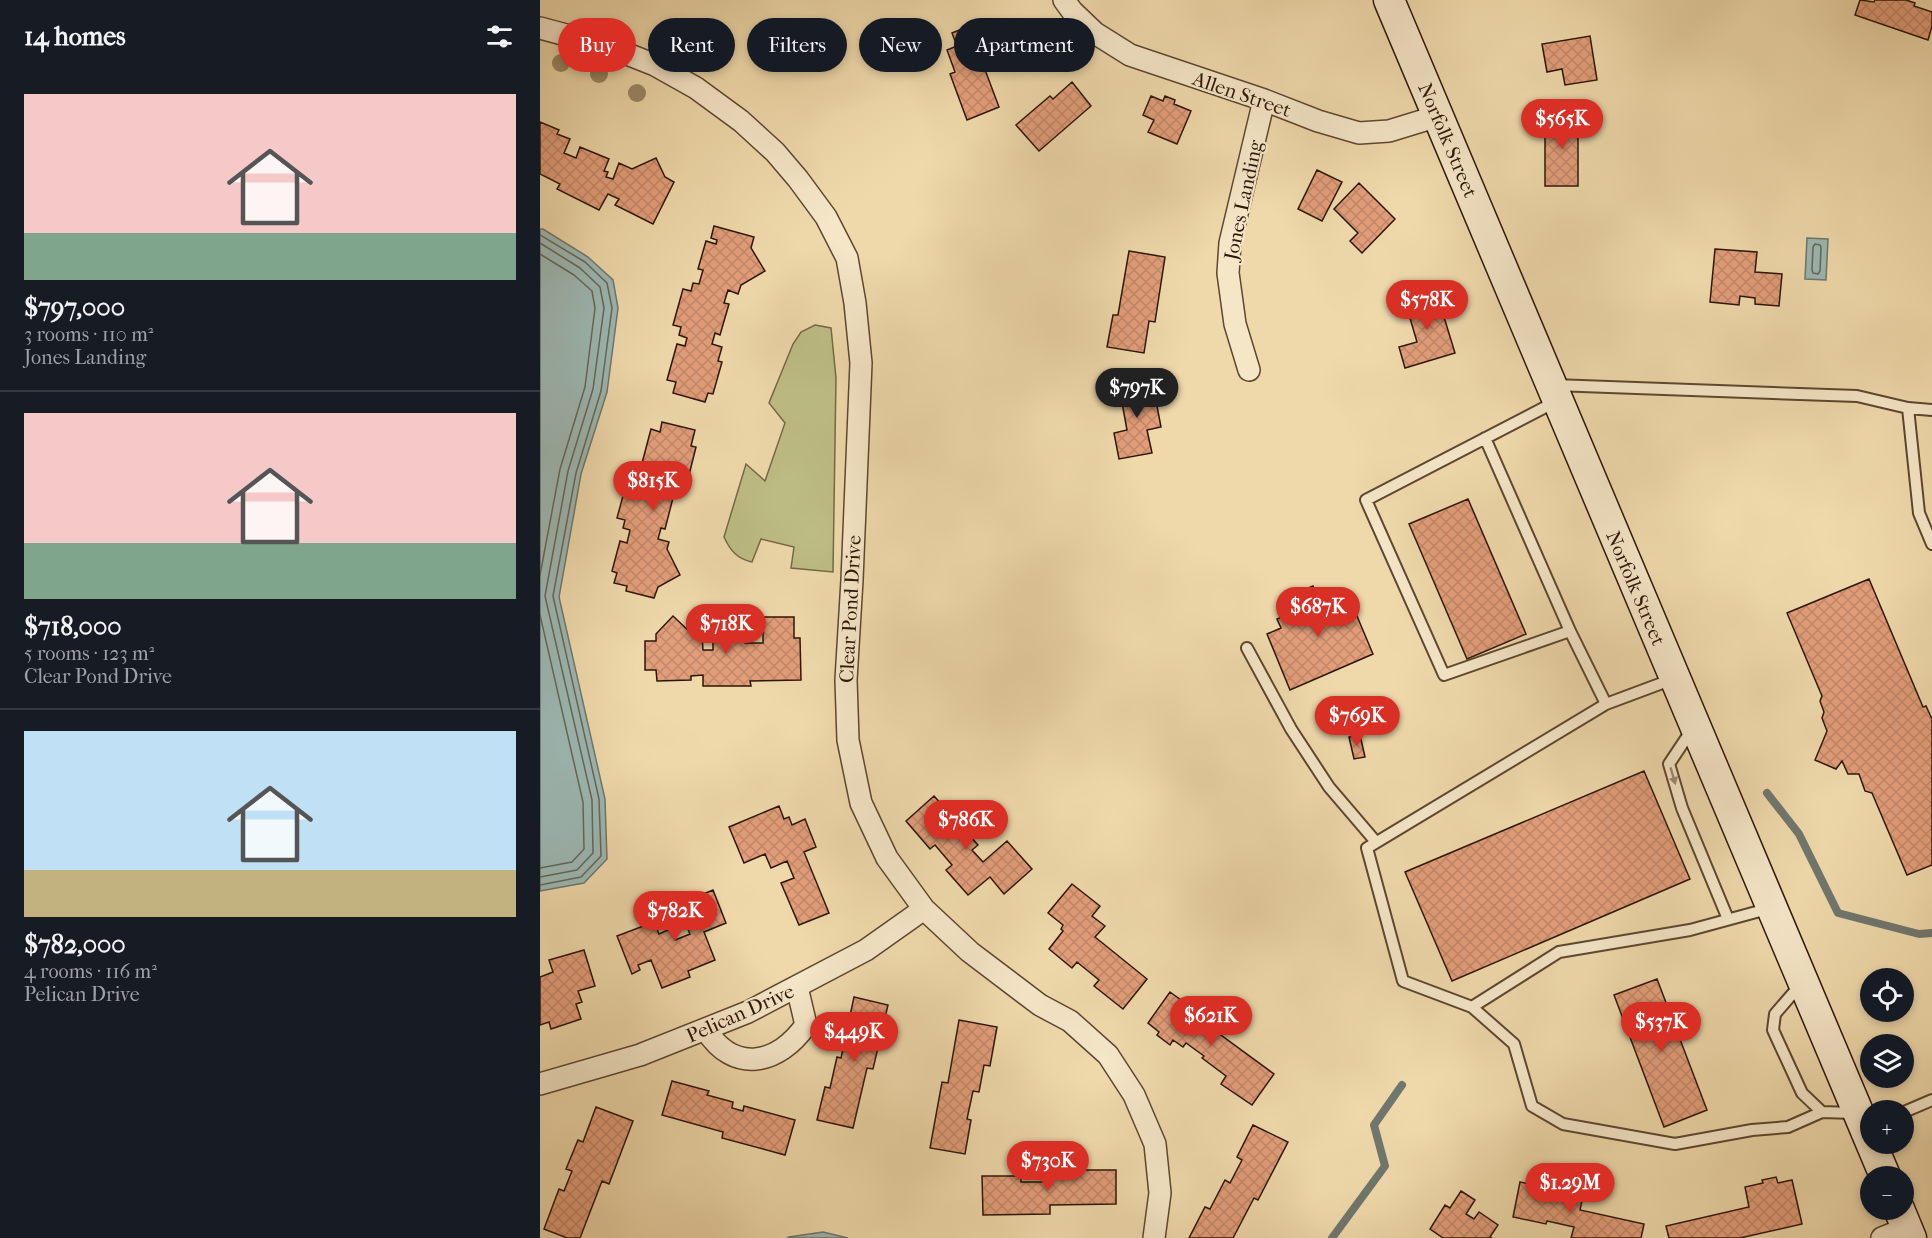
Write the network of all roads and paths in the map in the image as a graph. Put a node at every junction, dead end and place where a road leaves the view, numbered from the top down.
1 (1064, 0) edge
2 (1389, 0) edge
3 (540, 28) edge
4 (1264, 100) junction
5 (1438, 116) junction
6 (1249, 370) dead end
7 (1554, 393) junction
8 (1908, 408) junction
9 (1932, 410) edge
10 (1485, 438) junction
11 (1932, 544) edge
12 (1570, 631) junction
13 (1247, 648) dead end
14 (1675, 679) junction
15 (1606, 704) junction
16 (1694, 726) junction
17 (1376, 843) junction
18 (1772, 908) junction
19 (924, 909) junction
20 (1728, 919) junction
21 (1803, 981) junction
22 (797, 987) junction
23 (1472, 1007) junction
24 (706, 1030) junction
25 (540, 1084) edge
26 (1932, 1100) edge
27 (1914, 1108) edge
28 (1822, 1112) junction
29 (1860, 1114) edge
30 (1860, 1122) edge
31 (1154, 1238) edge

1 - 4 street, Allen Street
2 - 5 main road, Norfolk Street
3 - 19 street, Clear Pond Drive
4 - 5 street, Allen Street
4 - 6 street, Jones Landing
5 - 7 main road, Norfolk Street
7 - 8 lane
7 - 10 lane
7 - 14 main road, Norfolk Street
8 - 9 lane
8 - 11 lane
10 - 12 lane
10 - 12 lane
12 - 15 lane
13 - 17 lane
14 - 15 lane
14 - 16 main road, Norfolk Street
15 - 17 lane
16 - 18 main road, Norfolk Street
16 -> 20 lane
17 - 23 lane
18 - 20 lane
18 - 21 main road, Norfolk Street
19 - 22 street, Pelican Drive
19 - 31 street, Clear Pond Drive
20 - 23 lane
21 - 28 lane
21 - 29 main road, Norfolk Street
22 - 24 street, Pelican Drive
22 - 24 street
23 - 28 lane
24 - 25 street, Pelican Drive
26 - 27 lane
28 - 30 lane

